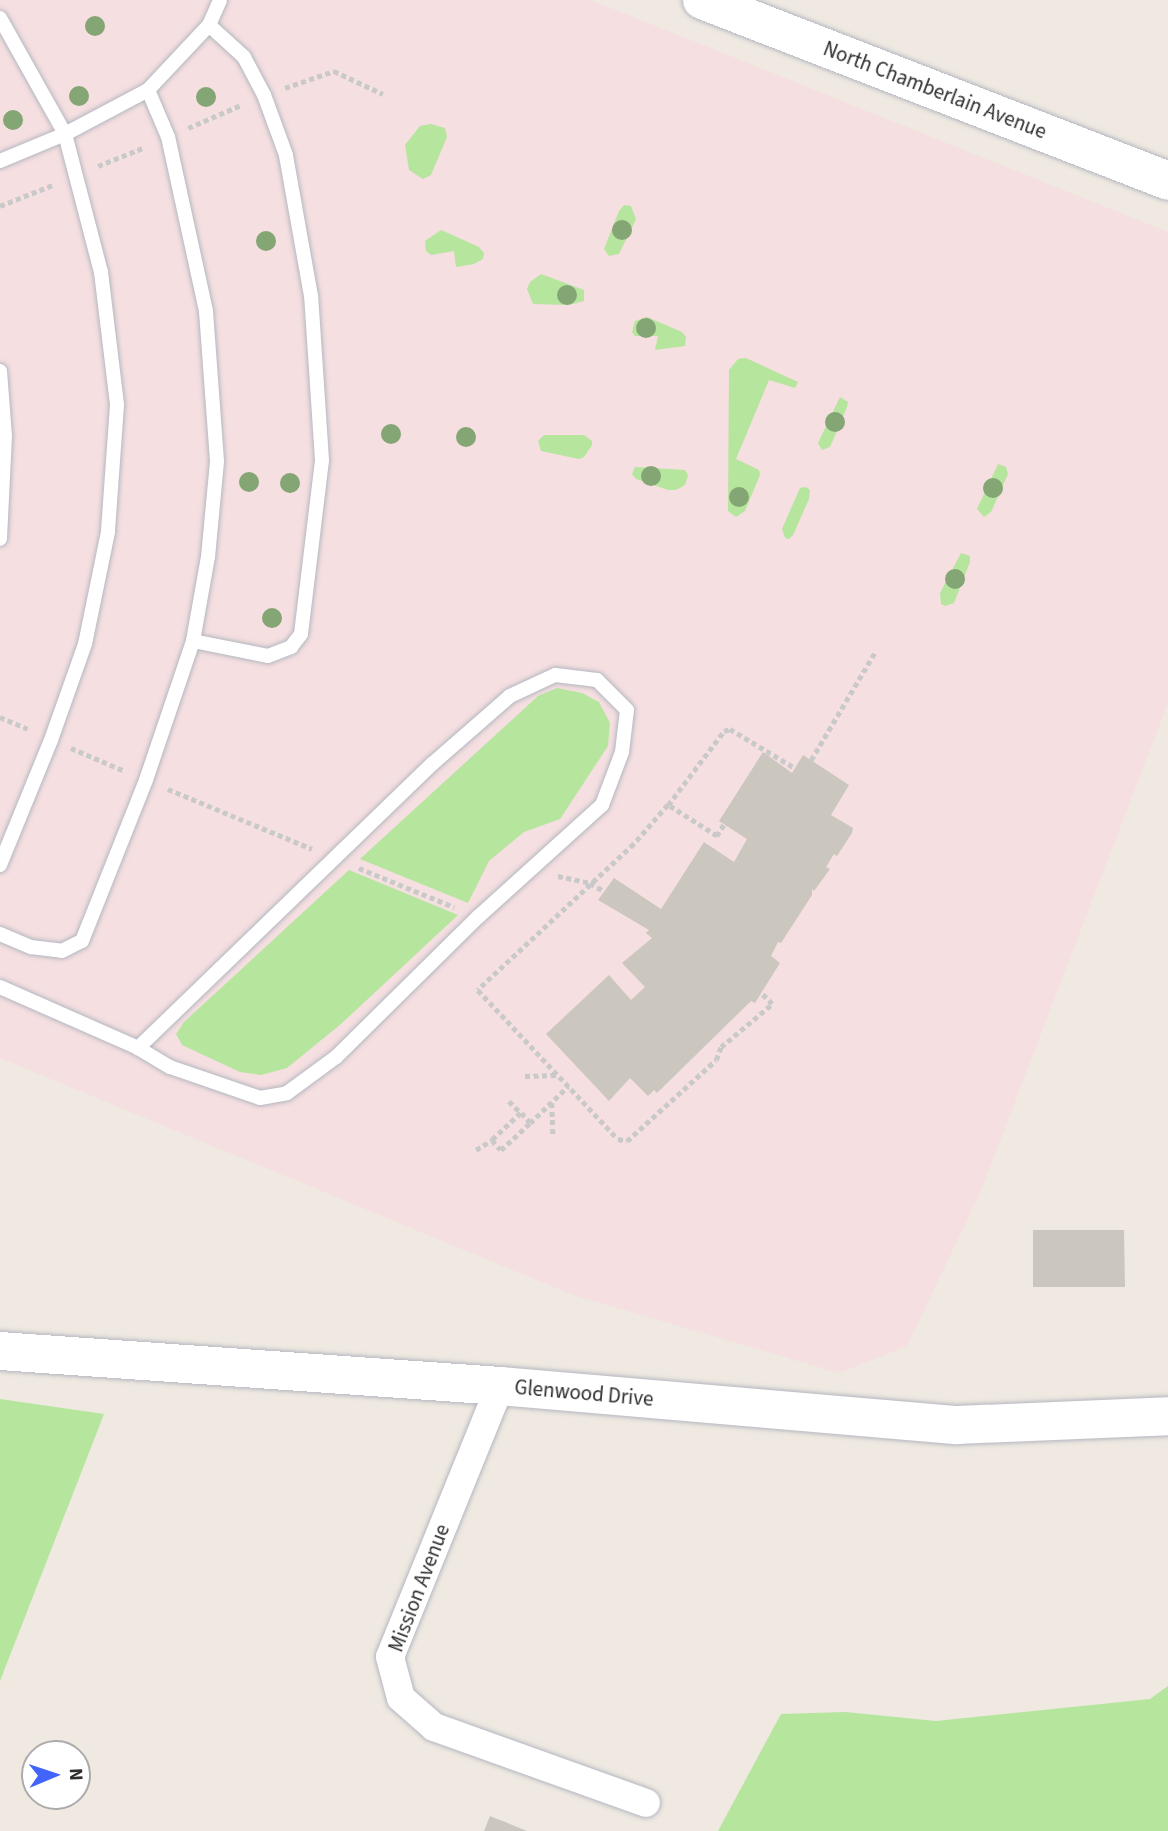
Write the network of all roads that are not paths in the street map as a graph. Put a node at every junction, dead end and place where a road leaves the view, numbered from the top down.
1 (220, 0) edge
2 (702, 0) edge
3 (0, 18) edge
4 (209, 25) junction
5 (148, 90) junction
6 (65, 134) junction
7 (0, 161) edge
8 (1168, 181) edge
9 (0, 371) edge
10 (0, 539) edge
11 (193, 641) junction
12 (0, 865) edge
13 (0, 934) edge
14 (0, 987) edge
15 (138, 1048) junction
16 (0, 1351) edge
17 (500, 1386) junction
18 (1168, 1416) edge
19 (646, 1803) dead end

1 - 4 lane
2 - 8 street, North Chamberlain Avenue
3 - 6 lane
4 - 5 lane
4 - 11 lane
5 - 6 lane
5 - 11 lane
6 - 7 lane
6 - 12 lane
9 - 10 lane
11 - 13 lane
14 - 15 lane
15 - 15 lane
16 - 17 street, Glenwood Drive
17 - 18 street, Glenwood Drive
17 - 19 street, Mission Avenue

